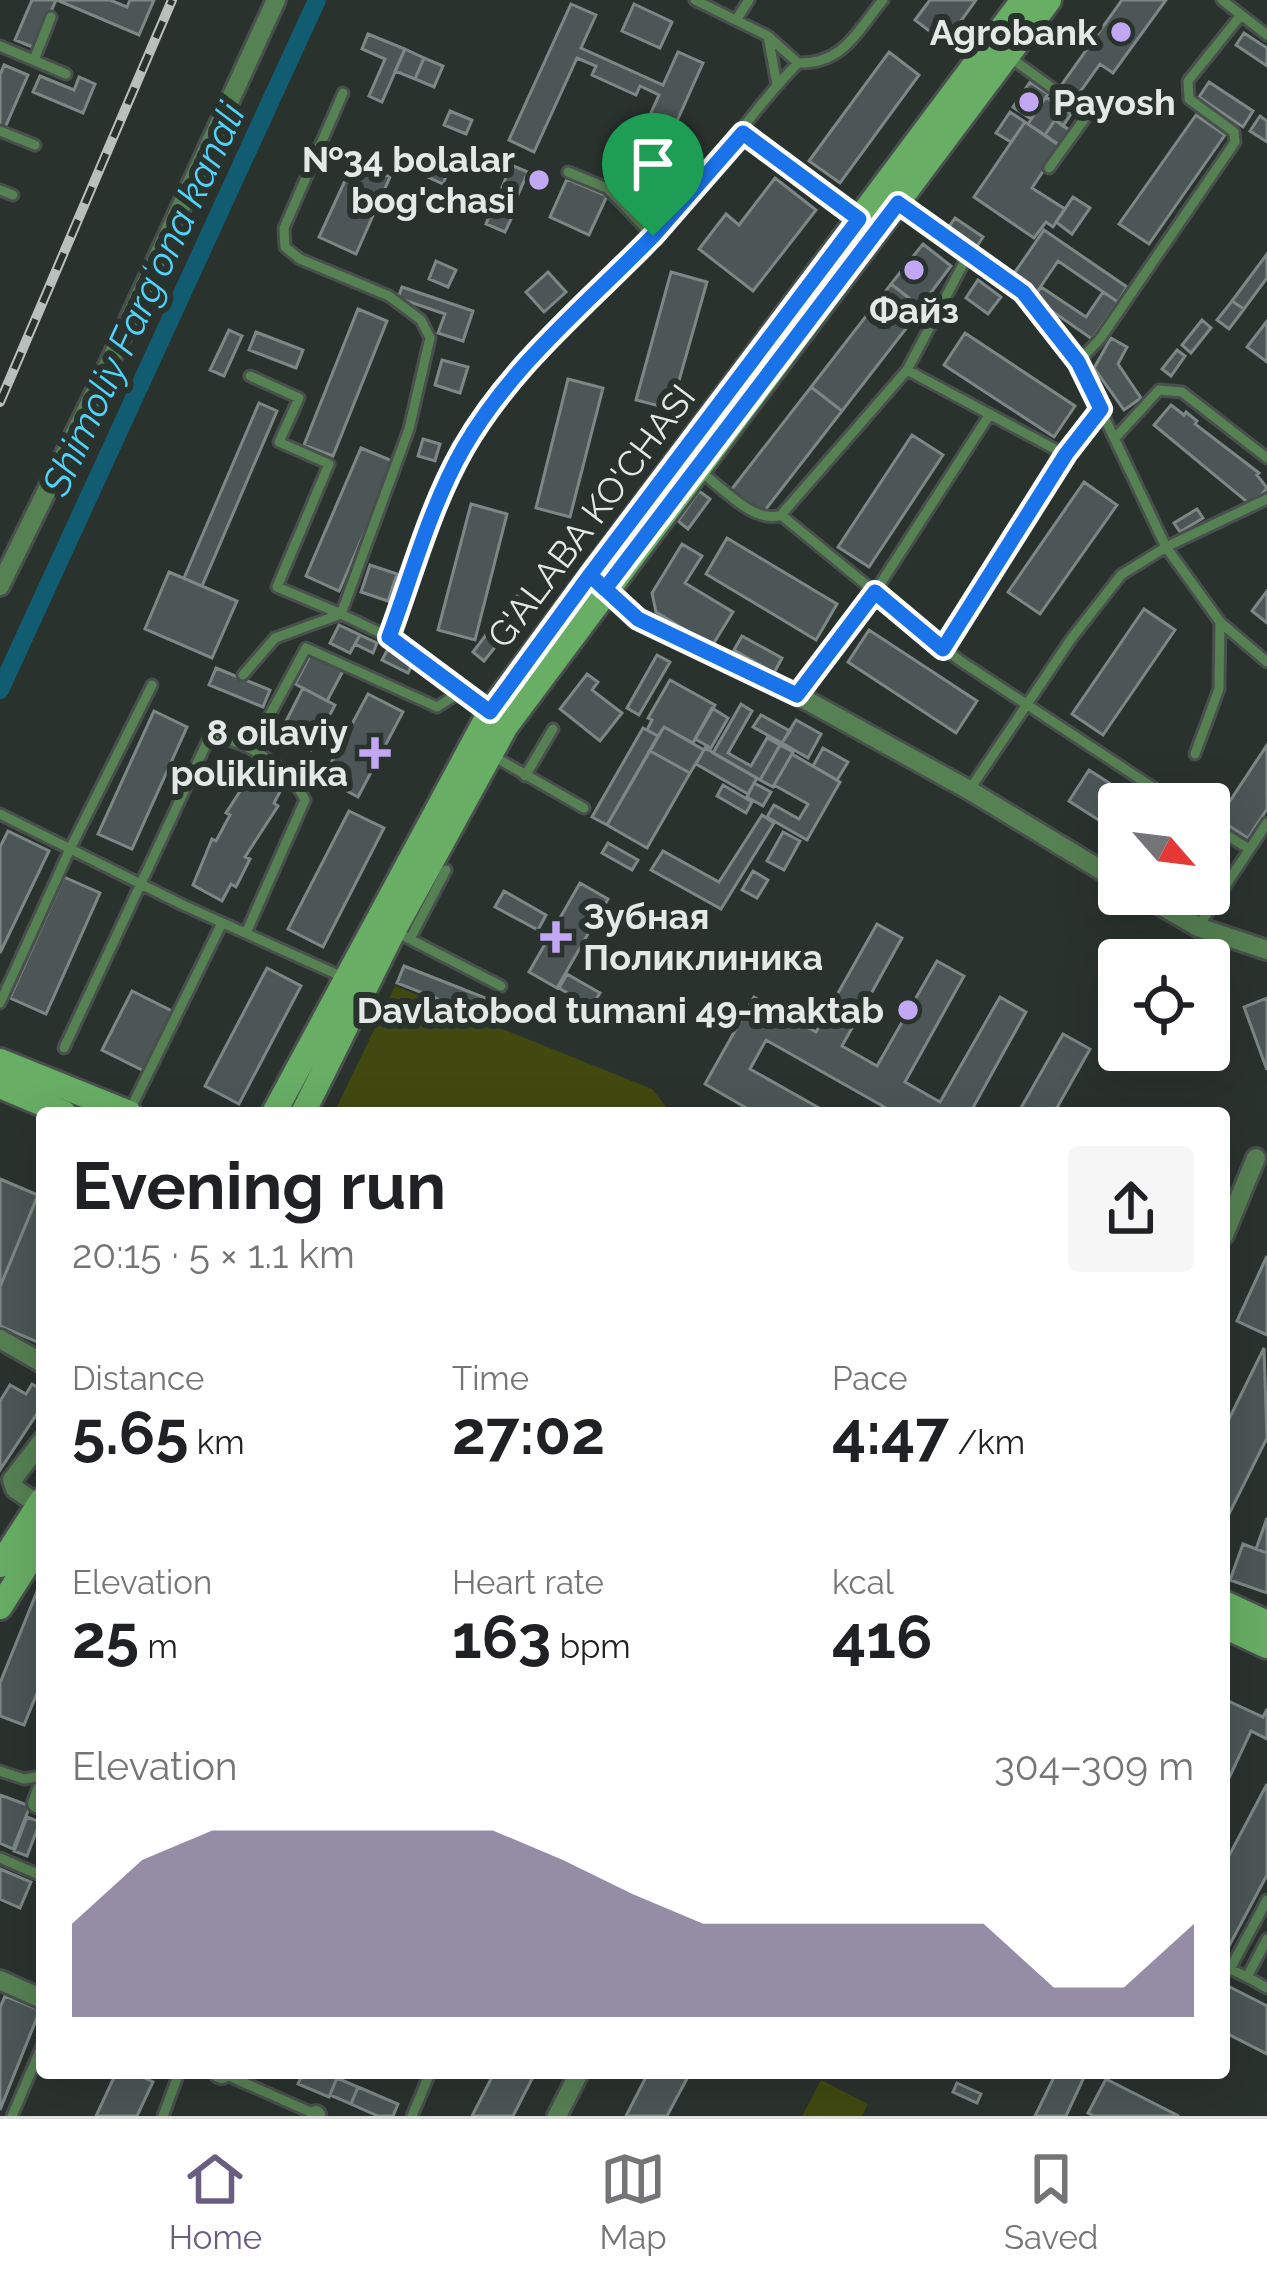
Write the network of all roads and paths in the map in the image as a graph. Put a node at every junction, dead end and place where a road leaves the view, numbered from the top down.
1 (276, 0) edge
2 (695, 0) edge
3 (749, 0) edge
4 (883, 0) edge
5 (1023, 0) edge
6 (1049, 0) edge
7 (1222, 0) edge
8 (1241, 15) junction
9 (51, 17) dead end
10 (736, 20) junction
11 (1267, 35) edge
12 (768, 36) junction
13 (0, 46) edge
14 (1007, 56) junction
15 (34, 60) junction
16 (799, 63) junction
17 (66, 74) dead end
18 (777, 86) junction
19 (343, 93) dead end
20 (0, 131) edge
21 (743, 133) junction
22 (34, 145) dead end
23 (1049, 168) dead end
24 (568, 172) dead end
25 (0, 190) edge
26 (13, 195) dead end
27 (898, 203) junction
28 (859, 219) junction
29 (653, 236) junction
30 (969, 253) junction
31 (1078, 362) junction
32 (907, 370) junction
33 (250, 376) dead end
34 (1101, 409) junction
35 (990, 413) junction
36 (1115, 438) junction
37 (1066, 454) junction
38 (1267, 458) edge
39 (697, 468) junction
40 (1267, 499) edge
41 (782, 515) junction
42 (1166, 548) junction
43 (597, 582) junction
44 (0, 586) edge
45 (875, 592) junction
46 (341, 614) junction
47 (1220, 622) junction
48 (389, 637) junction
49 (943, 649) junction
50 (1266, 660) edge
51 (243, 675) dead end
52 (152, 685) dead end
53 (462, 691) junction
54 (797, 695) junction
55 (1024, 705) junction
56 (490, 712) junction
57 (265, 724) dead end
58 (553, 729) dead end
59 (488, 753) junction
60 (1196, 754) dead end
61 (525, 776) junction
62 (1145, 783) edge
63 (969, 790) junction
64 (584, 808) dead end
65 (0, 814) edge
66 (1267, 823) edge
67 (1230, 838) edge
68 (71, 848) junction
69 (1249, 850) junction
70 (1098, 867) edge
71 (446, 870) dead end
72 (141, 883) junction
73 (1177, 915) edge
74 (222, 923) junction
75 (1198, 927) junction
76 (246, 933) junction
77 (402, 934) junction
78 (1267, 950) edge
79 (345, 978) junction
80 (501, 986) dead end
81 (0, 1003) edge
82 (64, 1048) dead end
83 (0, 1060) edge
84 (0, 1086) edge
85 (45, 1107) edge
86 (114, 1107) edge
87 (132, 1107) edge
88 (277, 1107) edge
89 (306, 1107) edge
90 (1256, 1158) dead end
91 (1230, 1221) edge
92 (0, 1339) edge
93 (36, 1360) edge
94 (36, 1448) edge
95 (7, 1485) edge
96 (36, 1501) edge
97 (36, 1521) edge
98 (22, 1570) edge
99 (1230, 1606) edge
100 (0, 1607) edge
101 (1267, 1623) edge
102 (1230, 1629) edge
103 (1267, 1646) edge
104 (0, 1771) edge
105 (36, 1776) edge
106 (0, 1858) edge
107 (36, 1873) edge
108 (1267, 1900) edge
109 (1267, 1939) edge
110 (1247, 1977) junction
111 (0, 1980) edge
112 (1267, 1988) edge
113 (36, 1996) edge
114 (36, 2060) edge
115 (177, 2079) edge
116 (234, 2079) edge
117 (427, 2079) edge
118 (576, 2079) edge
119 (12, 2116) edge
120 (163, 2116) edge
121 (317, 2116) edge
122 (412, 2116) edge
123 (557, 2116) edge

1 - 44 street
2 - 10 lane
3 - 10 lane
4 - 16 lane
5 - 28 main road, G'ALABA KO'CHASI
6 - 14 main road, G'ALABA KO'CHASI
7 - 8 lane
8 - 11 lane
8 - 31 lane
9 - 15 lane
10 - 12 lane
12 - 16 lane
12 - 18 lane
13 - 15 lane
14 - 23 lane
14 - 27 main road, G'ALABA KO'CHASI
15 - 17 lane
16 - 18 lane
18 - 21 lane
19 - 46 lane
20 - 22 lane
21 - 28 lane
21 - 29 lane
24 - 29 lane
25 - 26 lane
27 - 30 lane
27 - 39 main road, G'ALABA KO'CHASI
28 - 43 main road, G'ALABA KO'CHASI
29 - 48 lane
30 - 31 lane
30 - 32 lane
31 - 34 lane
32 - 35 lane
32 - 41 lane
33 - 46 lane
34 - 36 lane
34 - 37 lane
35 - 37 lane
35 - 45 lane
36 - 38 lane
36 - 42 lane
37 - 49 lane
39 - 41 lane
39 - 43 main road, G'ALABA KO'CHASI
40 - 42 lane
41 - 45 lane
42 - 47 lane
42 - 55 lane
43 - 54 street
43 - 56 main road, G'ALABA KO'CHASI
43 - 59 main road, G'ALABA KO'CHASI
45 - 49 lane
45 - 54 lane
46 - 48 lane
46 - 51 lane
47 - 50 lane
47 - 60 lane
48 - 53 lane
49 - 55 lane
52 - 68 lane
53 - 56 lane
53 - 57 lane
54 - 63 street
55 - 62 lane
55 - 63 lane
56 - 79 main road, G'ALABA KO'CHASI
58 - 61 lane
59 - 61 lane
59 - 77 main road, G'ALABA KO'CHASI
61 - 64 lane
63 - 70 street
65 - 68 lane
66 - 69 lane
67 - 69 lane
68 - 72 lane
68 - 81 lane
69 - 75 lane
71 - 77 lane
72 - 74 lane
72 - 76 lane
72 - 82 lane
73 - 75 street
74 - 76 lane
74 - 87 lane
75 - 78 street
76 - 79 lane
77 - 80 lane
77 - 89 main road, G'ALABA KO'CHASI
79 - 88 main road, G'ALABA KO'CHASI
83 - 86 main road
84 - 85 main road
90 - 91 street
92 - 93 street
94 - 95 street
95 - 96 street
97 - 98 main road
98 - 100 main road
99 - 101 main road
102 - 103 main road
104 - 105 lane
106 - 107 lane
108 - 110 lane
109 - 110 lane
110 - 112 lane
111 - 113 street
114 - 119 lane
115 - 120 lane
116 - 121 lane
117 - 122 lane
118 - 123 street

